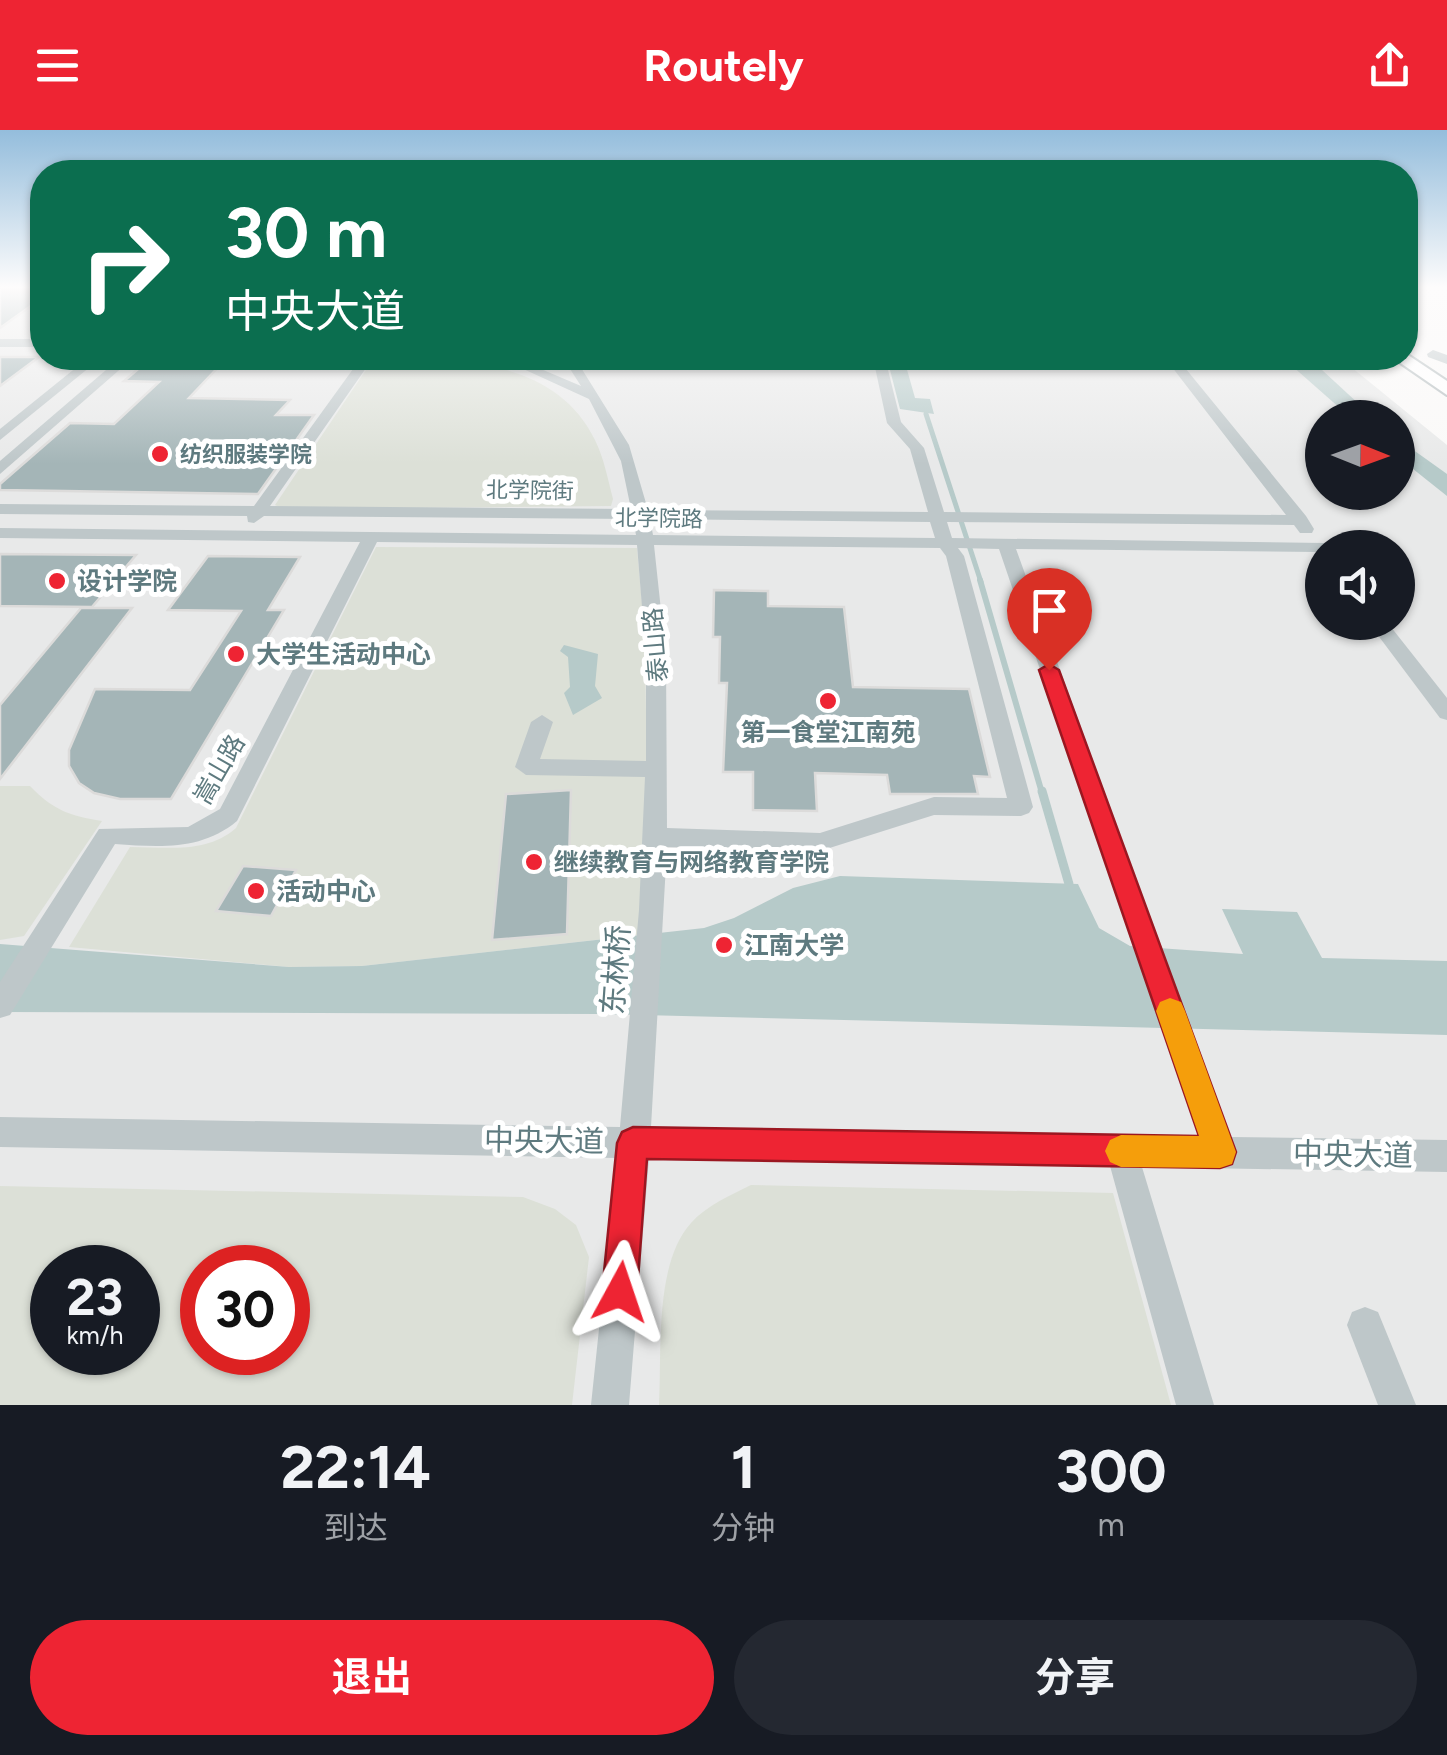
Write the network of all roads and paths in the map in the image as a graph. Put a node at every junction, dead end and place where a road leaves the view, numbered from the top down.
1 (1418, 368) edge
2 (80, 370) edge
3 (114, 370) edge
4 (359, 370) edge
5 (532, 370) edge
6 (576, 370) edge
7 (881, 370) edge
8 (1181, 370) edge
9 (1447, 390) edge
10 (592, 396) junction
11 (0, 436) edge
12 (0, 469) edge
13 (0, 509) edge
14 (258, 512) junction
15 (638, 514) junction
16 (937, 516) junction
17 (1300, 520) junction
18 (1307, 530) edge
19 (0, 534) edge
20 (240, 537) junction
21 (371, 538) junction
22 (643, 541) junction
23 (945, 544) junction
24 (1006, 544) junction
25 (1305, 549) edge
26 (1391, 640) edge
27 (1447, 714) edge
28 (542, 722) dead end
29 (657, 769) junction
30 (655, 836) junction
31 (653, 906) joint
32 (0, 1006) edge
33 (0, 1132) edge
34 (633, 1143) junction
35 (1122, 1151) junction
36 (1220, 1152) junction
37 (1447, 1156) edge
38 (1365, 1325) dead end
39 (610, 1405) edge
40 (1195, 1405) edge
41 (1398, 1405) edge

1 - 9 main road
2 - 11 street
3 - 12 street
4 - 14 street
5 - 10 street
6 - 10 street, 泰山路
7 - 16 street
8 - 17 street
10 - 15 street, 泰山路
13 - 14 street, 北学院街
14 - 15 street, 北学院街
14 - 20 street
15 - 16 street, 北学院街
15 - 22 street, 泰山路
16 - 17 street, 北学院街
16 - 23 street
17 - 18 street
19 - 20 street, 北学院路
20 - 21 street, 北学院路
21 - 22 street, 北学院路
21 - 32 street, 嵩山路
22 - 23 street, 北学院路
22 - 29 street, 泰山路
23 - 24 street, 北学院路
23 - 30 street
24 - 25 street, 北学院路
24 - 36 street
26 - 27 street
28 - 29 street
29 - 30 street, 泰山路
30 - 31 street, 泰山路
31 - 34 street, 东林桥
33 - 34 street, 中央大道
34 - 35 street, 中央大道
34 - 39 street
35 - 36 street, 中央大道
35 - 40 street
36 - 37 street, 中央大道
38 - 41 street

